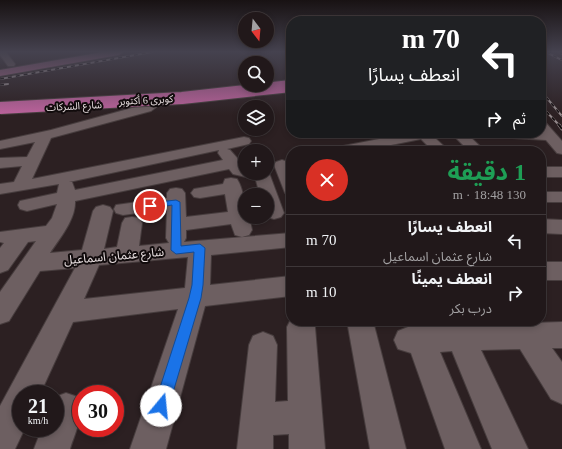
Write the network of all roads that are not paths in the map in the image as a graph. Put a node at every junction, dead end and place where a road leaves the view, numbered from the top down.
1 (286, 88) edge
2 (286, 88) edge
3 (176, 96) dead end
4 (153, 102) junction
5 (0, 110) edge
6 (546, 132) edge
7 (46, 135) junction
8 (390, 138) edge
9 (396, 138) edge
10 (427, 138) edge
11 (464, 138) edge
12 (516, 138) edge
13 (210, 144) junction
14 (0, 145) edge
15 (373, 146) edge
16 (404, 146) edge
17 (436, 146) edge
18 (472, 146) edge
19 (523, 146) dead end
20 (562, 150) edge
21 (238, 155) edge
22 (24, 158) junction
23 (0, 163) edge
24 (280, 165) edge
25 (546, 172) edge
26 (562, 172) edge
27 (67, 175) junction
28 (286, 177) edge
29 (264, 181) edge
30 (286, 186) edge
31 (7, 190) edge
32 (200, 193) dead end
33 (562, 197) edge
34 (546, 198) edge
35 (27, 205) dead end
36 (238, 207) edge
37 (209, 211) dead end
38 (277, 213) edge
39 (119, 214) junction
40 (238, 214) edge
41 (238, 214) edge
42 (242, 224) edge
43 (176, 225) junction
44 (546, 226) edge
45 (562, 227) edge
46 (53, 232) junction
47 (286, 240) edge
48 (245, 244) junction
49 (188, 249) junction
50 (127, 254) junction
51 (91, 258) junction
52 (33, 263) junction
53 (0, 264) edge
54 (546, 271) edge
55 (562, 271) edge
56 (286, 287) edge
57 (195, 298) junction
58 (65, 312) junction
59 (0, 313) edge
60 (361, 326) edge
61 (301, 327) dead end
62 (562, 335) edge
63 (527, 336) junction
64 (461, 339) junction
65 (263, 345) dead end
66 (28, 385) edge
67 (562, 388) edge
68 (66, 409) dead end
69 (305, 416) junction
70 (12, 418) edge
71 (256, 435) edge
72 (0, 442) edge
73 (52, 449) edge
74 (148, 449) edge
75 (307, 449) edge
76 (388, 449) edge
77 (463, 449) edge
78 (510, 449) edge

1 - 4 main road, شارع الشركات
2 - 5 highway, كوبرى 6 أكتوبر, bridge
3 - 4 main road
4 - 5 main road, شارع الشركات
4 - 7 street
6 - 20 street
7 - 14 street
7 - 22 street
8 - 15 street
9 - 16 street
10 - 17 street
11 - 18 street
12 - 19 street
13 - 21 street
13 - 21 street
13 - 27 street
21 - 27 street
22 - 23 street
22 - 31 street
24 - 28 street
25 - 26 street
27 - 31 street
27 - 35 street
27 - 46 street
29 - 30 street
29 - 38 street
32 - 36 street
33 - 34 street
37 - 40 street
39 - 43 street
39 - 50 street
39 - 51 street
41 - 43 street
42 - 48 street
43 - 49 street
44 - 45 street
46 - 52 street
46 - 53 street
47 - 48 street, شارع عثمان اسماعيل
48 - 49 street, شارع عثمان اسماعيل
49 - 50 street, شارع عثمان اسماعيل
49 - 57 street
50 - 51 street, شارع عثمان اسماعيل
51 - 52 street, شارع عثمان اسماعيل
51 - 58 street
52 - 59 street
54 - 55 street
56 - 57 street
57 - 58 street
57 - 74 street
58 - 66 street
60 - 76 street
61 - 69 street
62 - 63 street
63 - 64 street
63 - 67 street
64 - 77 street
64 - 78 street
65 - 71 street
68 - 73 street
69 - 71 street
69 - 75 street
70 - 72 street

